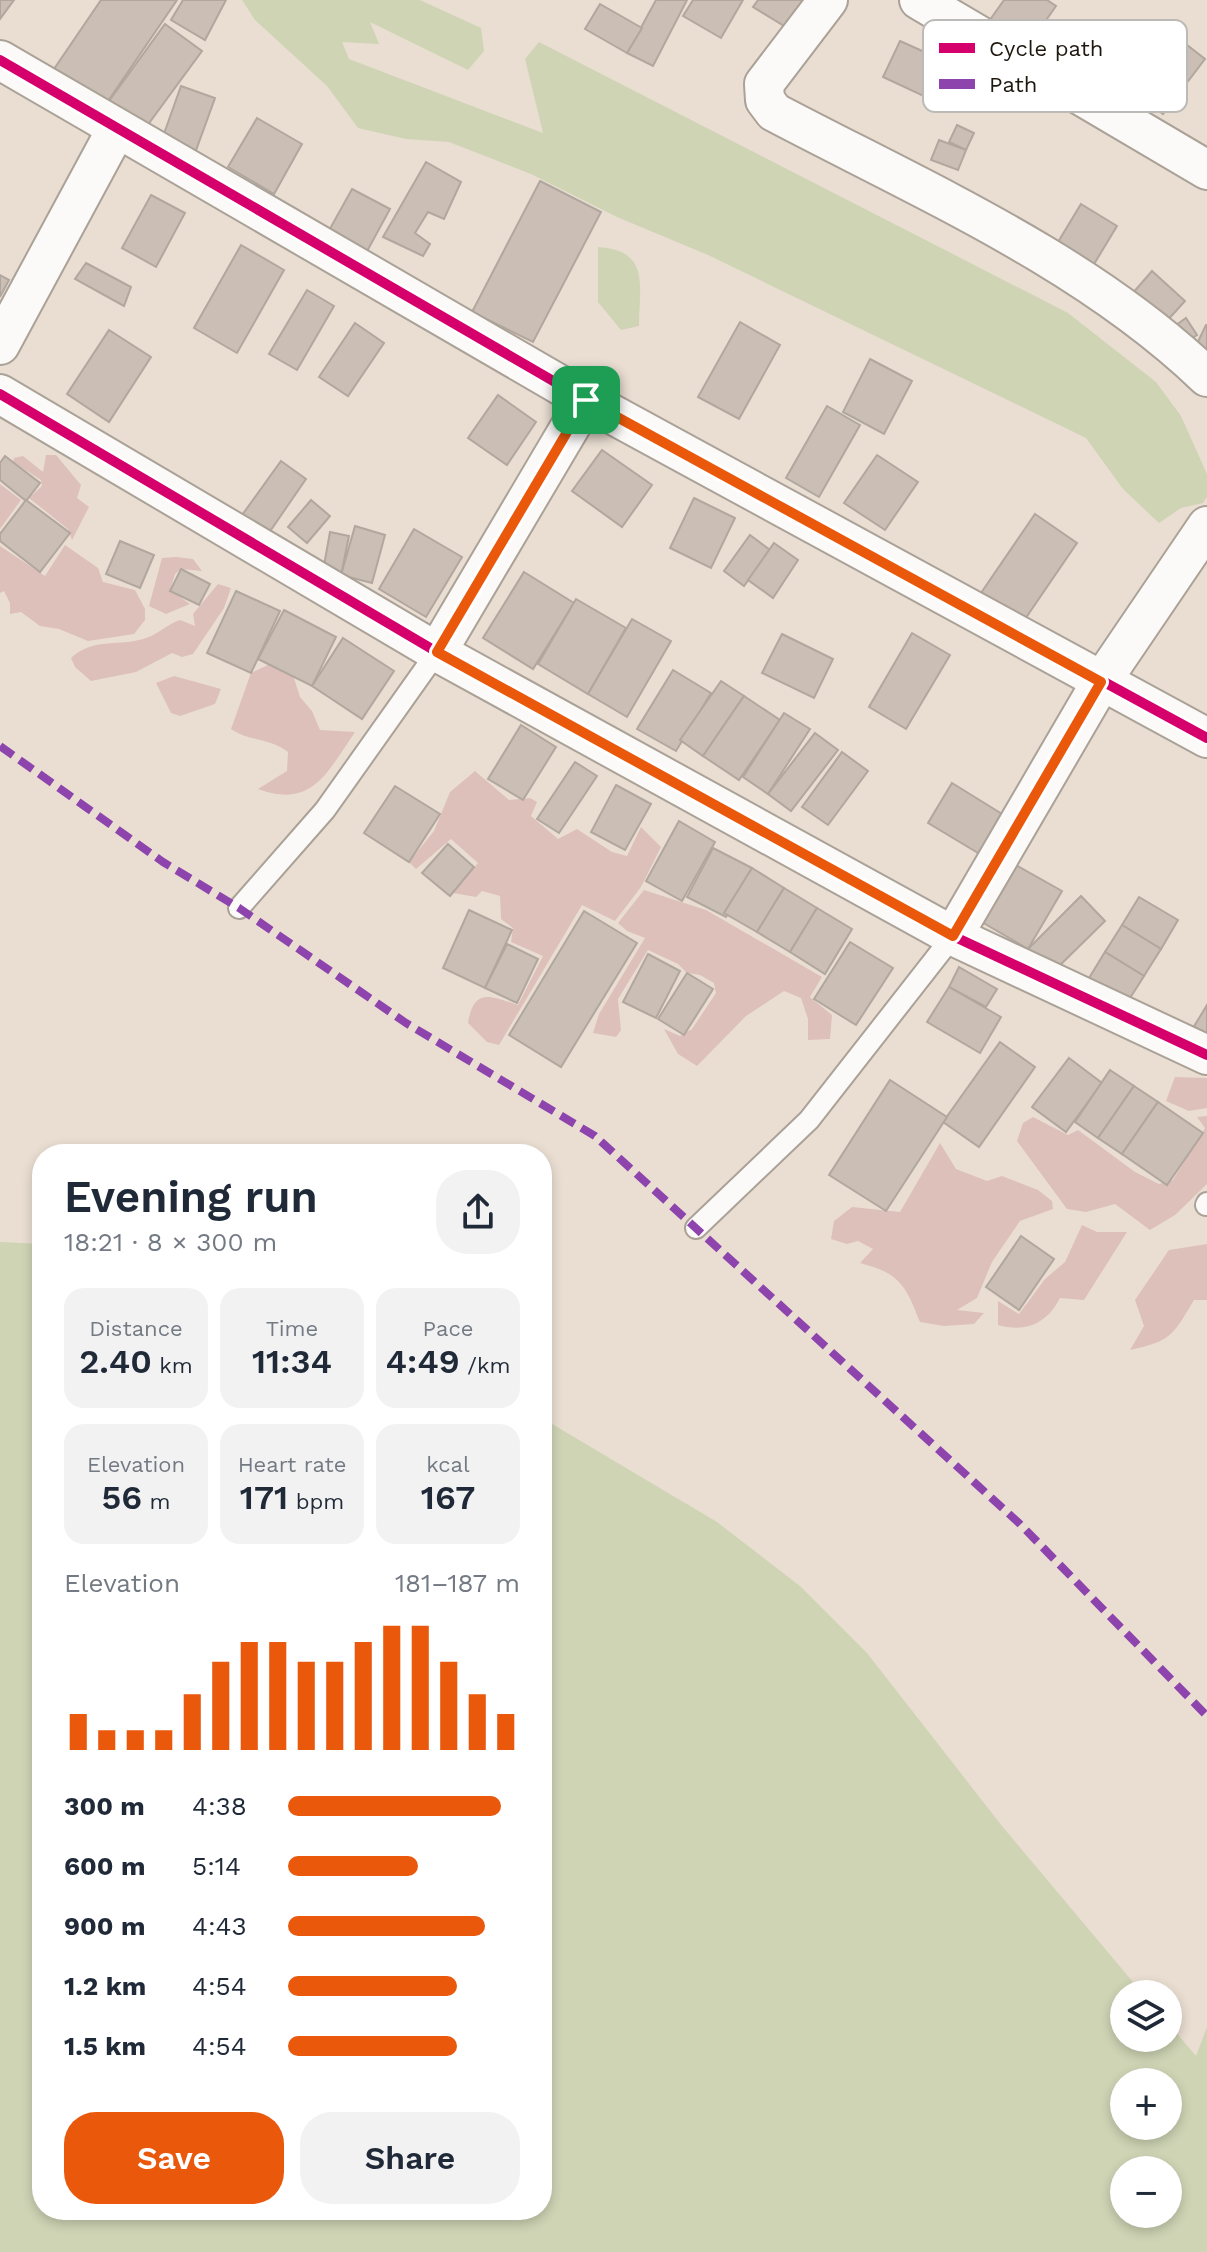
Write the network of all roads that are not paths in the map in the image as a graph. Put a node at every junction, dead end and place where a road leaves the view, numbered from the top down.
1 (828, 0) edge
2 (919, 0) edge
3 (953, 20) edge
4 (0, 60) edge
5 (1109, 112) edge
6 (116, 130) junction
7 (1207, 170) edge
8 (0, 345) edge
9 (1207, 377) edge
10 (0, 394) edge
11 (586, 400) junction
12 (1207, 526) edge
13 (437, 652) junction
14 (1101, 682) junction
15 (1207, 738) edge
16 (239, 908) dead end
17 (953, 936) junction
18 (1207, 1055) edge
19 (696, 1228) dead end

1 - 9 street
2 - 3 street
4 - 6 street
5 - 7 street
6 - 8 street
6 - 11 street
10 - 13 street
11 - 13 street
11 - 14 street
12 - 14 street
13 - 16 lane
13 - 17 street
14 - 15 street
14 - 17 street
17 - 18 street
17 - 19 lane

